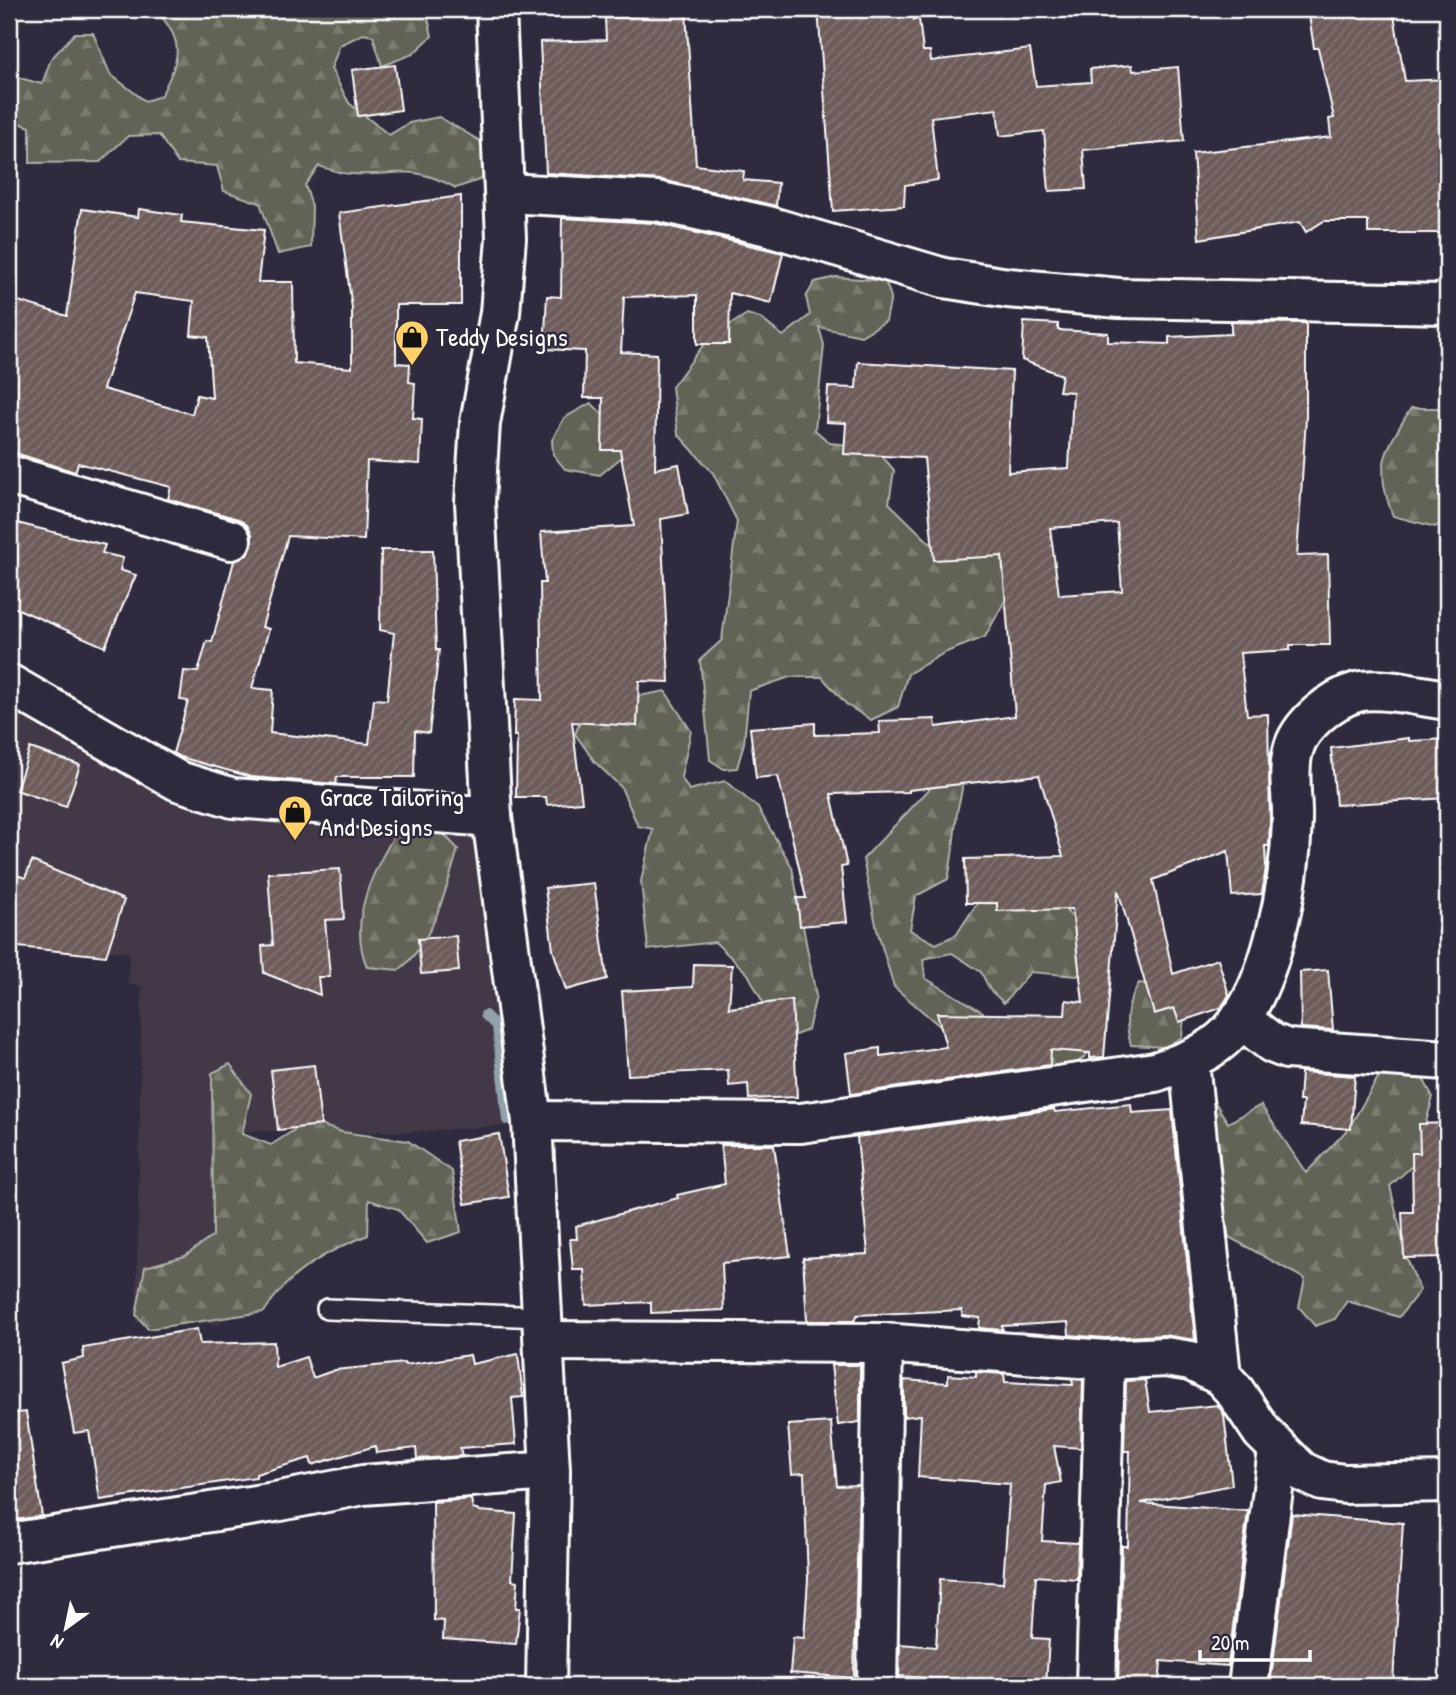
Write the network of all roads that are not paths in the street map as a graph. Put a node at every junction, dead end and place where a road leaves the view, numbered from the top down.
1 (496, 9) edge
2 (506, 193) junction
3 (1447, 304) edge
4 (9, 475) edge
5 (230, 540) dead end
6 (9, 684) edge
7 (1447, 700) edge
8 (492, 817) junction
9 (1240, 1018) junction
10 (1189, 1060) junction
11 (1447, 1060) edge
12 (532, 1121) junction
13 (327, 1309) dead end
14 (544, 1329) junction
15 (883, 1343) junction
16 (1105, 1360) junction
17 (1221, 1376) junction
18 (1278, 1450) junction
19 (550, 1471) junction
20 (1447, 1482) edge
21 (9, 1543) edge
22 (546, 1686) edge
23 (877, 1686) edge
24 (1096, 1686) edge
25 (1248, 1686) edge

1 - 2 street
2 - 3 street
2 - 8 street
4 - 5 street
6 - 8 street
7 - 9 street
8 - 12 street
9 - 10 street
9 - 11 street
10 - 12 street
10 - 17 street
12 - 14 street
13 - 14 lane
14 - 15 street
14 - 19 street
15 - 16 street
15 - 23 street
16 - 17 street
16 - 24 street
17 - 18 street
18 - 20 street
18 - 25 street
19 - 21 street
19 - 22 street

